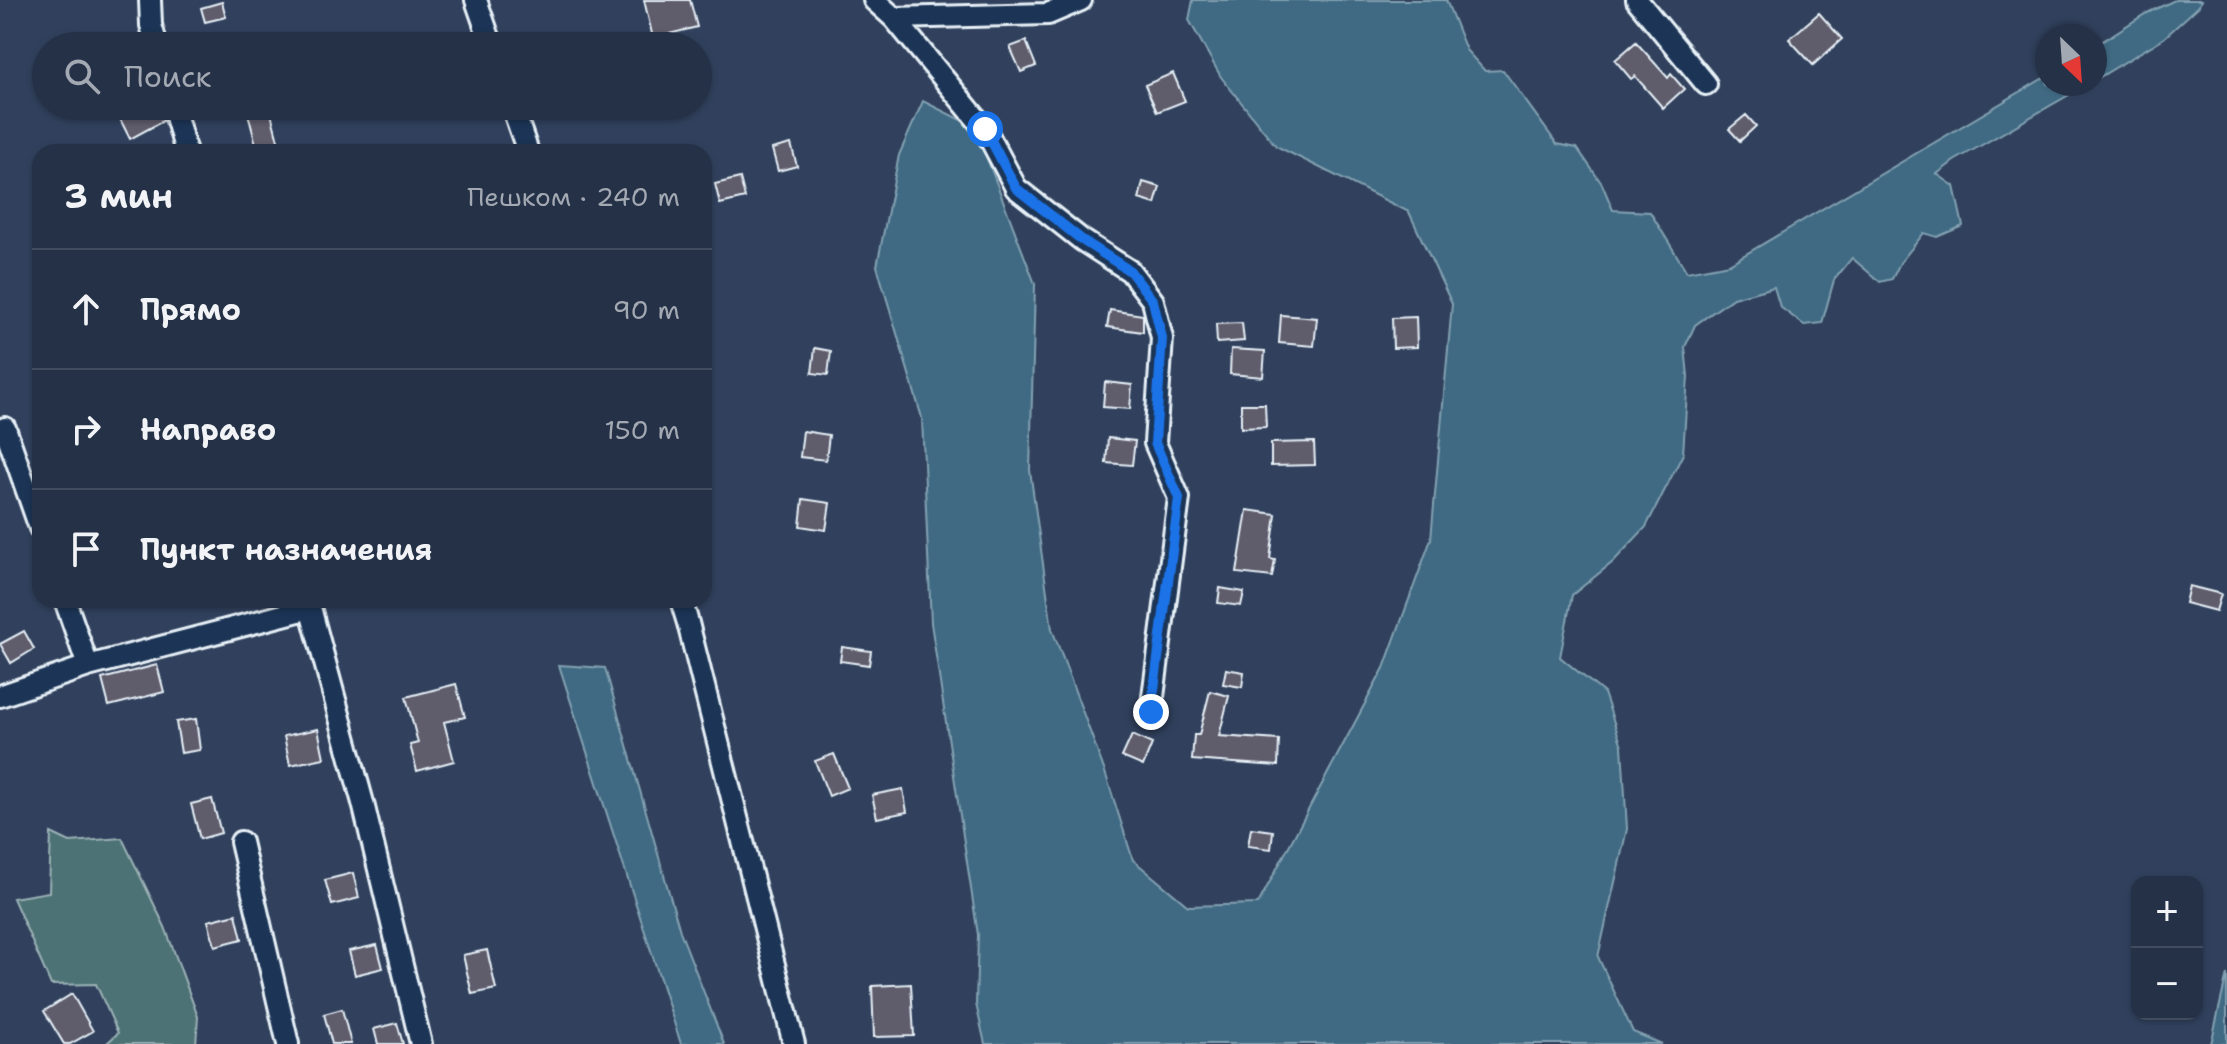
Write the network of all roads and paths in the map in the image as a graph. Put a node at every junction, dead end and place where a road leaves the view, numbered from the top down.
1 (150, 0) edge
2 (476, 0) edge
3 (874, 0) edge
4 (1081, 0) edge
5 (1637, 0) edge
6 (894, 18) junction
7 (153, 32) edge
8 (487, 32) edge
9 (1706, 84) dead end
10 (177, 120) edge
11 (517, 120) edge
12 (184, 144) edge
13 (525, 144) edge
14 (5, 428) dead end
15 (32, 505) edge
16 (68, 608) edge
17 (295, 608) edge
18 (310, 608) edge
19 (683, 608) edge
20 (88, 666) junction
21 (0, 696) edge
22 (1151, 712) dead end
23 (241, 842) dead end
24 (288, 1044) edge
25 (421, 1044) edge
26 (794, 1044) edge

1 - 7 street
2 - 8 street
3 - 6 street
4 - 6 street
5 - 9 street
6 - 22 street
10 - 12 street
11 - 13 street
14 - 15 street
16 - 20 street
17 - 20 street
18 - 25 street
19 - 26 street
20 - 21 street
23 - 24 street

